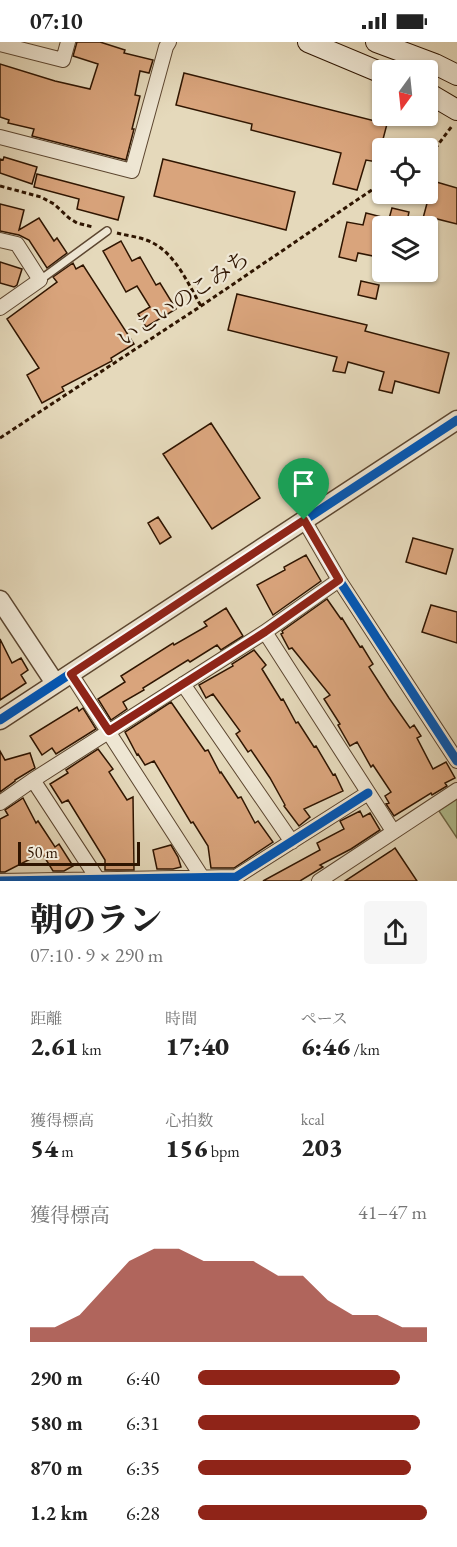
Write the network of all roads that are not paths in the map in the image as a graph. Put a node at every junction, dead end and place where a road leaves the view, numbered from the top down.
1 (68, 42) edge
2 (308, 42) edge
3 (376, 42) edge
4 (0, 44) edge
5 (163, 44) edge
6 (372, 69) edge
7 (457, 75) edge
8 (438, 99) edge
9 (457, 110) edge
10 (0, 137) edge
11 (107, 231) road end
12 (0, 240) edge
13 (40, 280) junction
14 (0, 308) edge
15 (457, 420) edge
16 (304, 520) junction
17 (339, 580) junction
18 (0, 600) edge
19 (265, 632) junction
20 (71, 674) junction
21 (55, 683) junction
22 (183, 684) junction
23 (0, 720) edge
24 (109, 731) junction
25 (457, 761) edge
26 (33, 780) junction
27 (457, 789) edge
28 (368, 793) junction
29 (0, 802) edge
30 (393, 831) junction
31 (292, 842) junction
32 (202, 877) junction
33 (99, 880) edge
34 (0, 881) edge
35 (319, 881) edge

1 - 4 street
2 - 6 main road
3 - 7 main road
5 - 10 street
8 - 9 main road
11 - 13 lane
12 - 13 street
13 - 14 street
15 - 16 street
16 - 17 street
16 - 20 street
17 - 19 street
17 - 25 street
18 - 21 street
19 - 22 street
19 - 28 street
20 - 21 street
20 - 24 street
21 - 23 street
22 - 24 street
22 - 31 street
24 - 26 street
24 - 32 street
26 - 29 street
26 - 33 street
27 - 30 street
28 - 30 street
28 - 31 street
30 - 35 street
31 - 32 street
32 - 33 street
33 - 34 street

